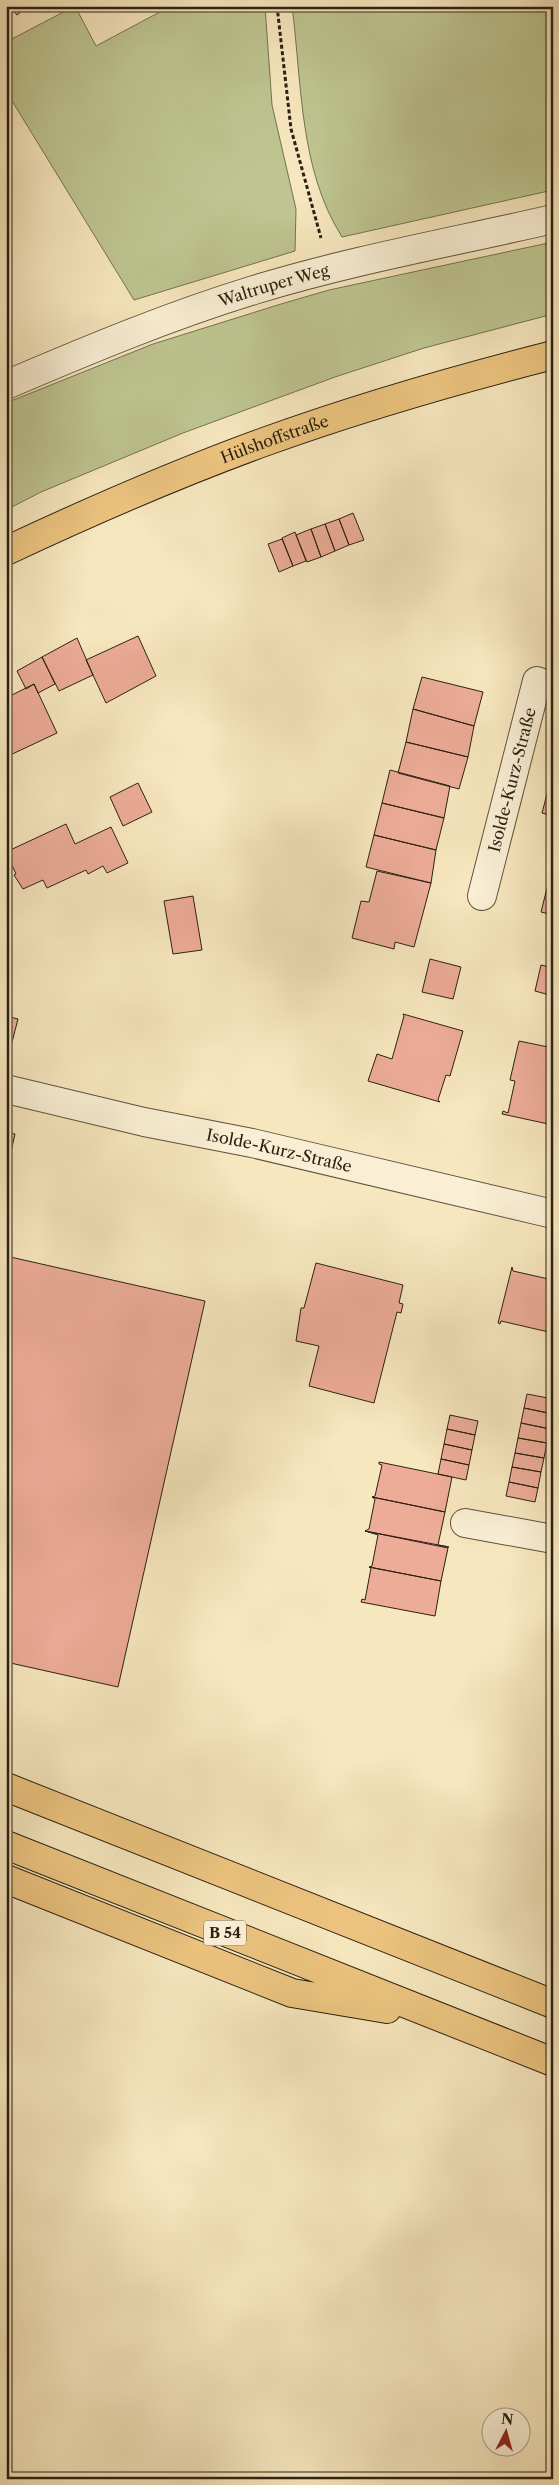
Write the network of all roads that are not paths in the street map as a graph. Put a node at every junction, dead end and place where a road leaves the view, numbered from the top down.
1 (553, 219) edge
2 (553, 355) edge
3 (6, 385) edge
4 (6, 551) edge
5 (553, 687) edge
6 (482, 896) dead end
7 (6, 1089) edge
8 (553, 1214) edge
9 (465, 1523) dead end
10 (553, 1539) edge
11 (6, 1787) edge
12 (6, 1845) edge
13 (6, 1879) edge
14 (553, 2004) edge
15 (444, 2020) junction
16 (553, 2062) edge

1 - 3 street, Waltruper Weg
2 - 4 main road, Hülshoffstraße
5 - 6 street, Isolde-Kurz-Straße
7 - 8 street, Isolde-Kurz-Straße
9 - 10 street
11 - 14 main road
12 - 15 main road, B 54
13 - 15 main road
15 - 16 main road, B 54

